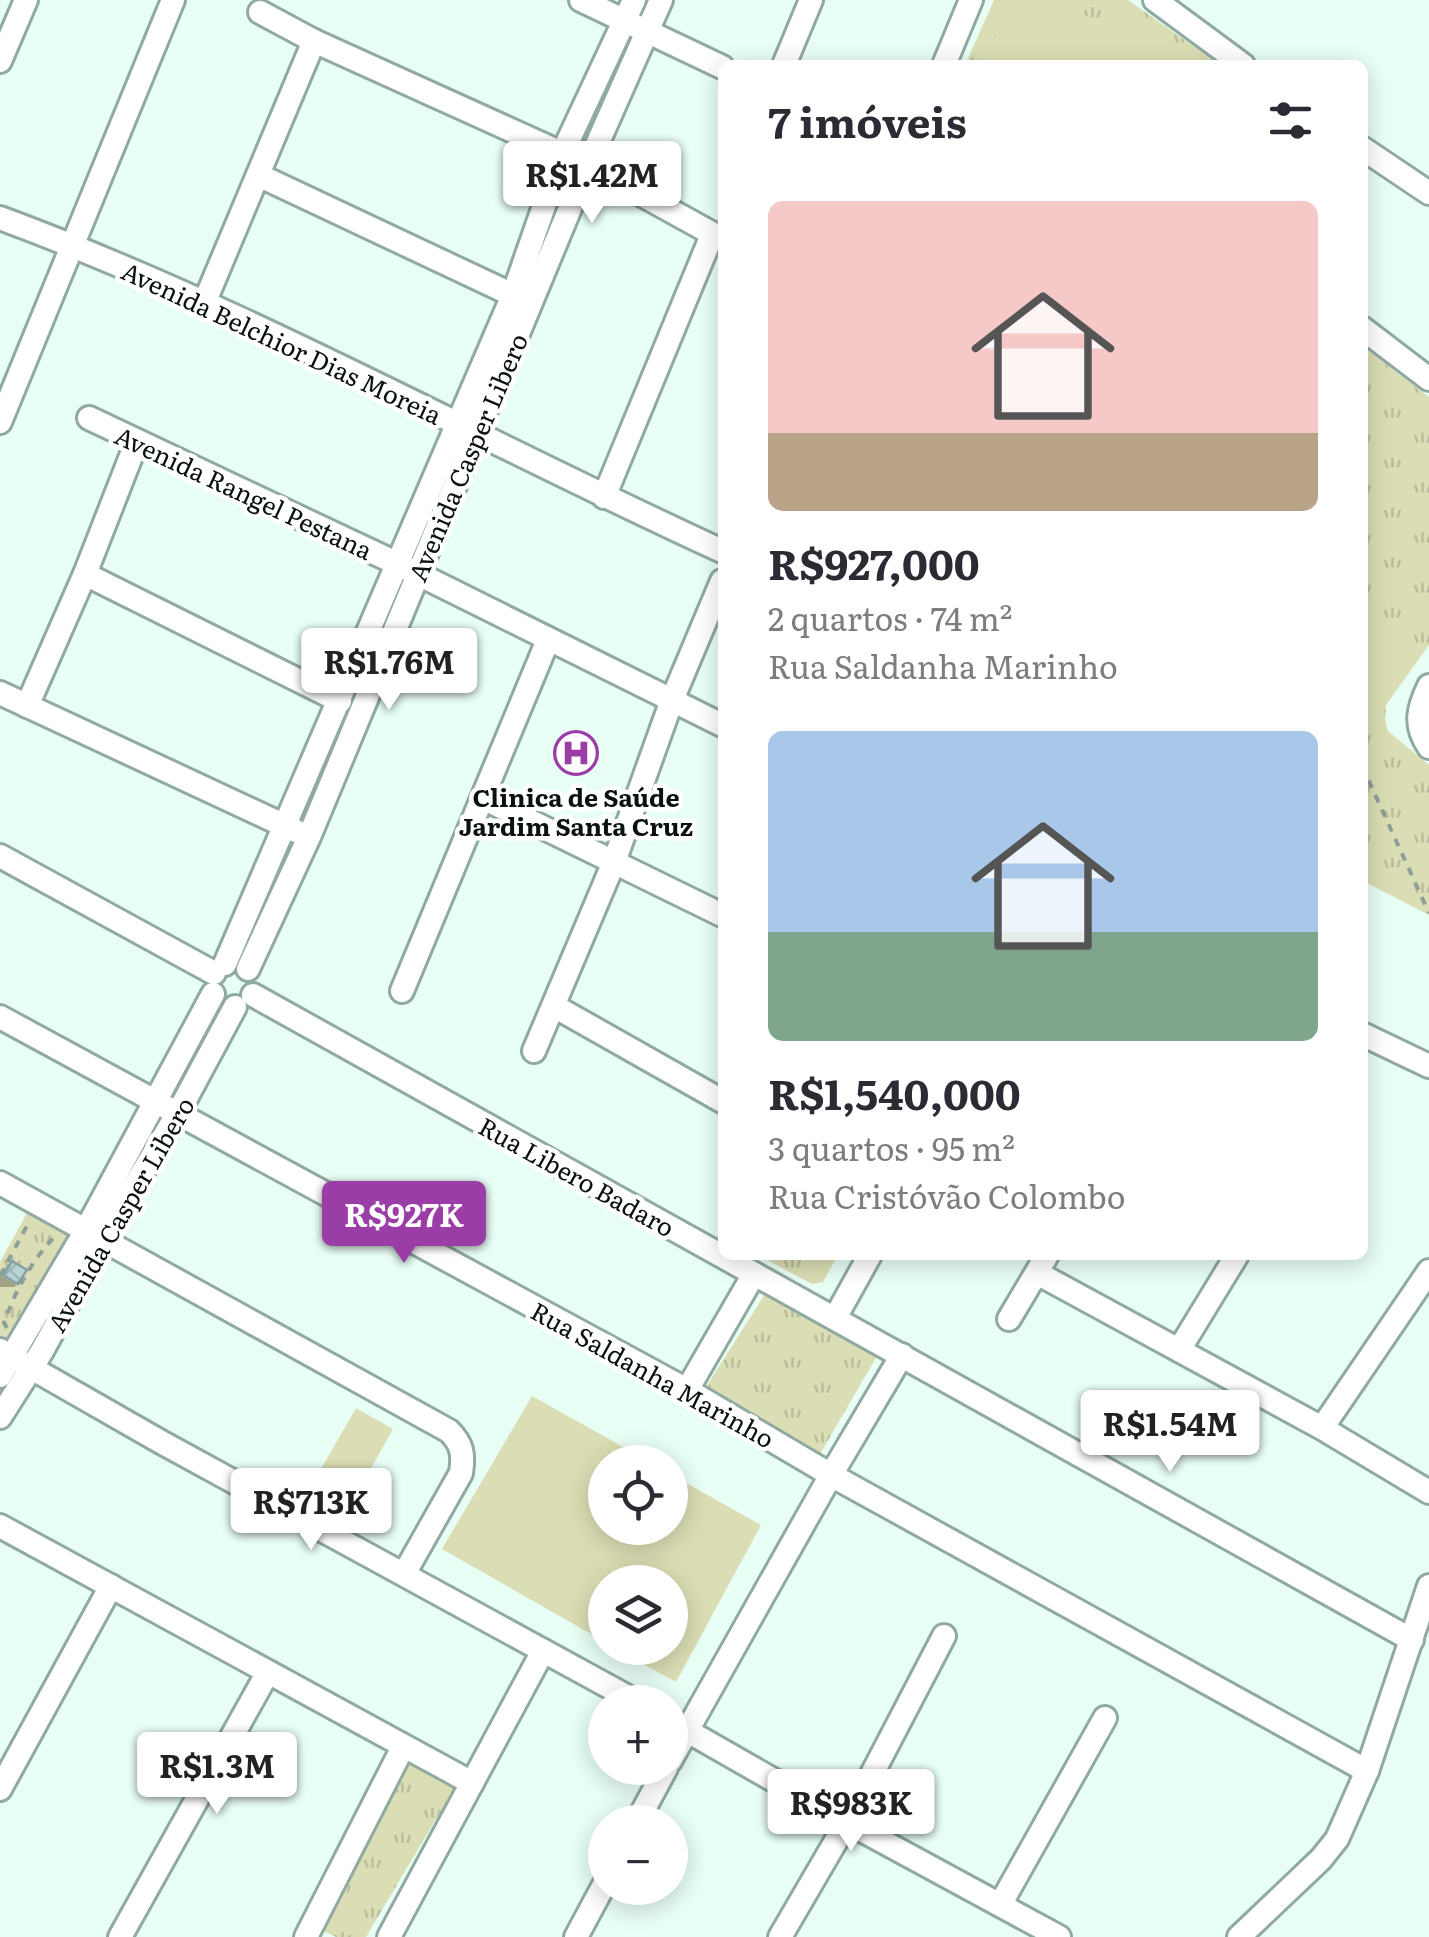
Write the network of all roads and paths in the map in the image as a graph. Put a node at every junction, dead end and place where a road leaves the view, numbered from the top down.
1 (26, 0) edge
2 (173, 0) edge
3 (582, 0) edge
4 (634, 0) edge
5 (661, 0) edge
6 (811, 0) edge
7 (970, 0) edge
8 (1155, 0) edge
9 (260, 12) dead end
10 (626, 23) junction
11 (648, 32) junction
12 (314, 41) junction
13 (786, 60) edge
14 (946, 60) edge
15 (1235, 60) edge
16 (0, 61) edge
17 (718, 65) edge
18 (1368, 152) edge
19 (562, 154) junction
20 (588, 166) junction
21 (258, 175) junction
22 (1429, 193) edge
23 (0, 218) edge
24 (718, 237) edge
25 (72, 245) junction
26 (513, 296) junction
27 (205, 301) junction
28 (1368, 333) edge
29 (1429, 379) edge
30 (88, 418) dead end
31 (0, 422) edge
32 (467, 429) junction
33 (136, 441) junction
34 (604, 497) junction
35 (718, 548) edge
36 (408, 570) junction
37 (85, 574) junction
38 (718, 591) edge
39 (548, 640) junction
40 (1429, 686) edge
41 (0, 693) edge
42 (672, 700) junction
43 (340, 701) junction
44 (27, 706) junction
45 (718, 723) edge
46 (1424, 740) edge
47 (1368, 779) edge
48 (483, 798) junction
49 (284, 826) junction
50 (309, 837) junction
51 (0, 856) edge
52 (614, 862) junction
53 (718, 913) edge
54 (1429, 913) edge
55 (225, 975) junction
56 (402, 991) dead end
57 (244, 1001) junction
58 (554, 1006) junction
59 (0, 1017) edge
60 (1368, 1041) edge
61 (534, 1051) dead end
62 (1429, 1066) edge
63 (718, 1099) edge
64 (155, 1100) junction
65 (178, 1114) junction
66 (0, 1184) edge
67 (38, 1205) junction
68 (87, 1232) junction
69 (718, 1255) edge
70 (728, 1260) edge
71 (867, 1260) edge
72 (1234, 1260) edge
73 (1042, 1264) edge
74 (1429, 1271) edge
75 (754, 1274) junction
76 (0, 1276) edge
77 (836, 1318) junction
78 (1009, 1319) dead end
79 (1178, 1350) junction
80 (10, 1355) edge
81 (902, 1355) junction
82 (687, 1390) junction
83 (0, 1417) edge
84 (1322, 1428) junction
85 (830, 1475) junction
86 (1429, 1492) edge
87 (0, 1526) edge
88 (404, 1574) junction
89 (111, 1586) junction
90 (1429, 1586) edge
91 (944, 1636) dead end
92 (1412, 1640) junction
93 (544, 1651) junction
94 (268, 1672) junction
95 (606, 1685) edge
96 (688, 1709) edge
97 (1105, 1718) dead end
98 (688, 1731) edge
99 (403, 1747) junction
100 (1367, 1770) junction
101 (472, 1782) junction
102 (0, 1789) edge
103 (846, 1822) junction
104 (593, 1905) edge
105 (1000, 1905) junction
106 (120, 1937) edge
107 (306, 1937) edge
108 (389, 1937) edge
109 (576, 1937) edge
110 (780, 1937) edge
111 (1059, 1937) edge
112 (1239, 1937) edge

1 - 16 street
2 - 25 street
3 - 10 street
4 - 10 street, Avenida Casper Libero
5 - 11 street, Avenida Casper Libero
6 - 13 street
7 - 14 street
8 - 15 street
9 - 12 street
10 - 11 street
10 - 19 street, Avenida Casper Libero
11 - 17 street
11 - 20 street, Avenida Casper Libero
12 - 19 street
12 - 21 street
18 - 22 street
19 - 20 street
19 - 26 street, Avenida Casper Libero
20 - 24 street
20 - 32 street, Avenida Casper Libero
21 - 26 street
21 - 27 street
23 - 25 street, Avenida Belchior Dias Moreia
24 - 34 street
25 - 27 street, Avenida Belchior Dias Moreia
25 - 31 street
26 - 32 street, Avenida Casper Libero
27 - 32 street, Avenida Belchior Dias Moreia
28 - 29 street
30 - 33 street, Avenida Rangel Pestana
32 - 34 street, Avenida Belchior Dias Moreia
32 - 36 street, Avenida Casper Libero
33 - 36 street, Avenida Rangel Pestana
33 - 37 street
34 - 35 street, Avenida Belchior Dias Moreia
36 - 39 street, Avenida Rangel Pestana
36 - 43 street, Avenida Casper Libero
36 - 50 street, Avenida Casper Libero
37 - 43 street
37 - 44 street
38 - 42 street
39 - 42 street, Avenida Rangel Pestana
39 - 48 street
40 - 46 street
41 - 44 street
42 - 45 street, Avenida Rangel Pestana
42 - 52 street
43 - 49 street, Avenida Casper Libero
44 - 49 street
47 - 54 path
48 - 52 street
48 - 56 street
49 - 50 street
49 - 55 street, Avenida Casper Libero
50 - 55 street, Avenida Casper Libero
51 - 55 street
52 - 53 street
52 - 58 street
55 - 57 street
55 - 57 street, Rua Libero Badaro
55 - 64 street, Avenida Casper Libero
57 - 65 street, Avenida Casper Libero
57 - 69 street, Rua Libero Badaro
58 - 61 street
58 - 63 street
59 - 64 street, Rua Saldanha Marinho
60 - 62 street
64 - 65 street, Rua Saldanha Marinho
64 - 68 street, Avenida Casper Libero
65 - 68 street, Avenida Casper Libero
65 - 82 street, Rua Saldanha Marinho
66 - 67 street
67 - 68 street
67 - 76 path
68 - 80 street, Avenida Casper Libero
68 - 80 path
68 - 88 street
70 - 75 street, Rua Libero Badaro
71 - 77 street
72 - 79 street
73 - 78 street
73 - 79 street
74 - 84 street
75 - 77 street, Rua Libero Badaro
75 - 82 street
77 - 81 street, Rua Libero Badaro
79 - 84 street
80 - 83 street, Avenida Casper Libero
80 - 88 street
81 - 85 street
81 - 92 street, Rua Libero Badaro
82 - 85 street, Rua Saldanha Marinho
84 - 86 street
85 - 96 street
85 - 100 street, Rua Saldanha Marinho
87 - 89 street
88 - 93 street
89 - 94 street
89 - 102 street
90 - 92 street
91 - 103 street
92 - 100 street
93 - 95 street
93 - 101 street
94 - 99 street
94 - 106 street
97 - 105 street
98 - 103 street
99 - 101 street
99 - 107 street
100 - 112 street
101 - 108 street
103 - 105 street
103 - 110 street
104 - 109 street
105 - 111 street

